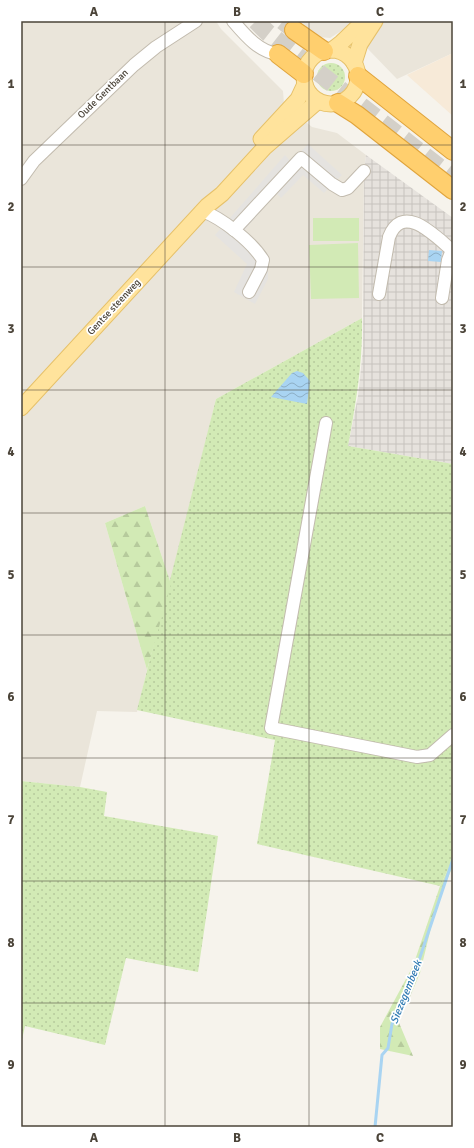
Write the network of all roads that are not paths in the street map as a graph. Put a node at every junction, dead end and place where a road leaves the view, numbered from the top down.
1 (196, 21) edge
2 (233, 21) edge
3 (364, 21) edge
4 (375, 21) edge
5 (291, 25) tunnel mouth
6 (328, 50) junction
7 (278, 54) joint
8 (356, 69) junction
9 (305, 79) junction
10 (318, 101) junction
11 (338, 103) junction
12 (453, 151) edge
13 (364, 171) dead end
14 (21, 179) edge
15 (453, 190) edge
16 (205, 209) junction
17 (234, 230) junction
18 (452, 250) edge
19 (249, 292) dead end
20 (379, 294) dead end
21 (442, 298) dead end
22 (21, 408) edge
23 (326, 423) dead end
24 (453, 735) edge

1 - 14 street, Oude Gentbaan
2 - 7 street
3 - 6 main road
4 - 8 main road
5 - 6 highway
6 - 8 main road
6 - 9 main road
7 - 9 highway
8 - 11 main road
8 - 12 highway
9 - 10 main road
9 - 16 main road, Gentse steenweg
10 - 11 main road
10 - 16 main road, Gentse steenweg
11 - 15 highway
13 - 17 street
16 - 17 street
16 - 22 main road, Gentse steenweg
17 - 19 street
18 - 20 street
18 - 21 street
23 - 24 street

